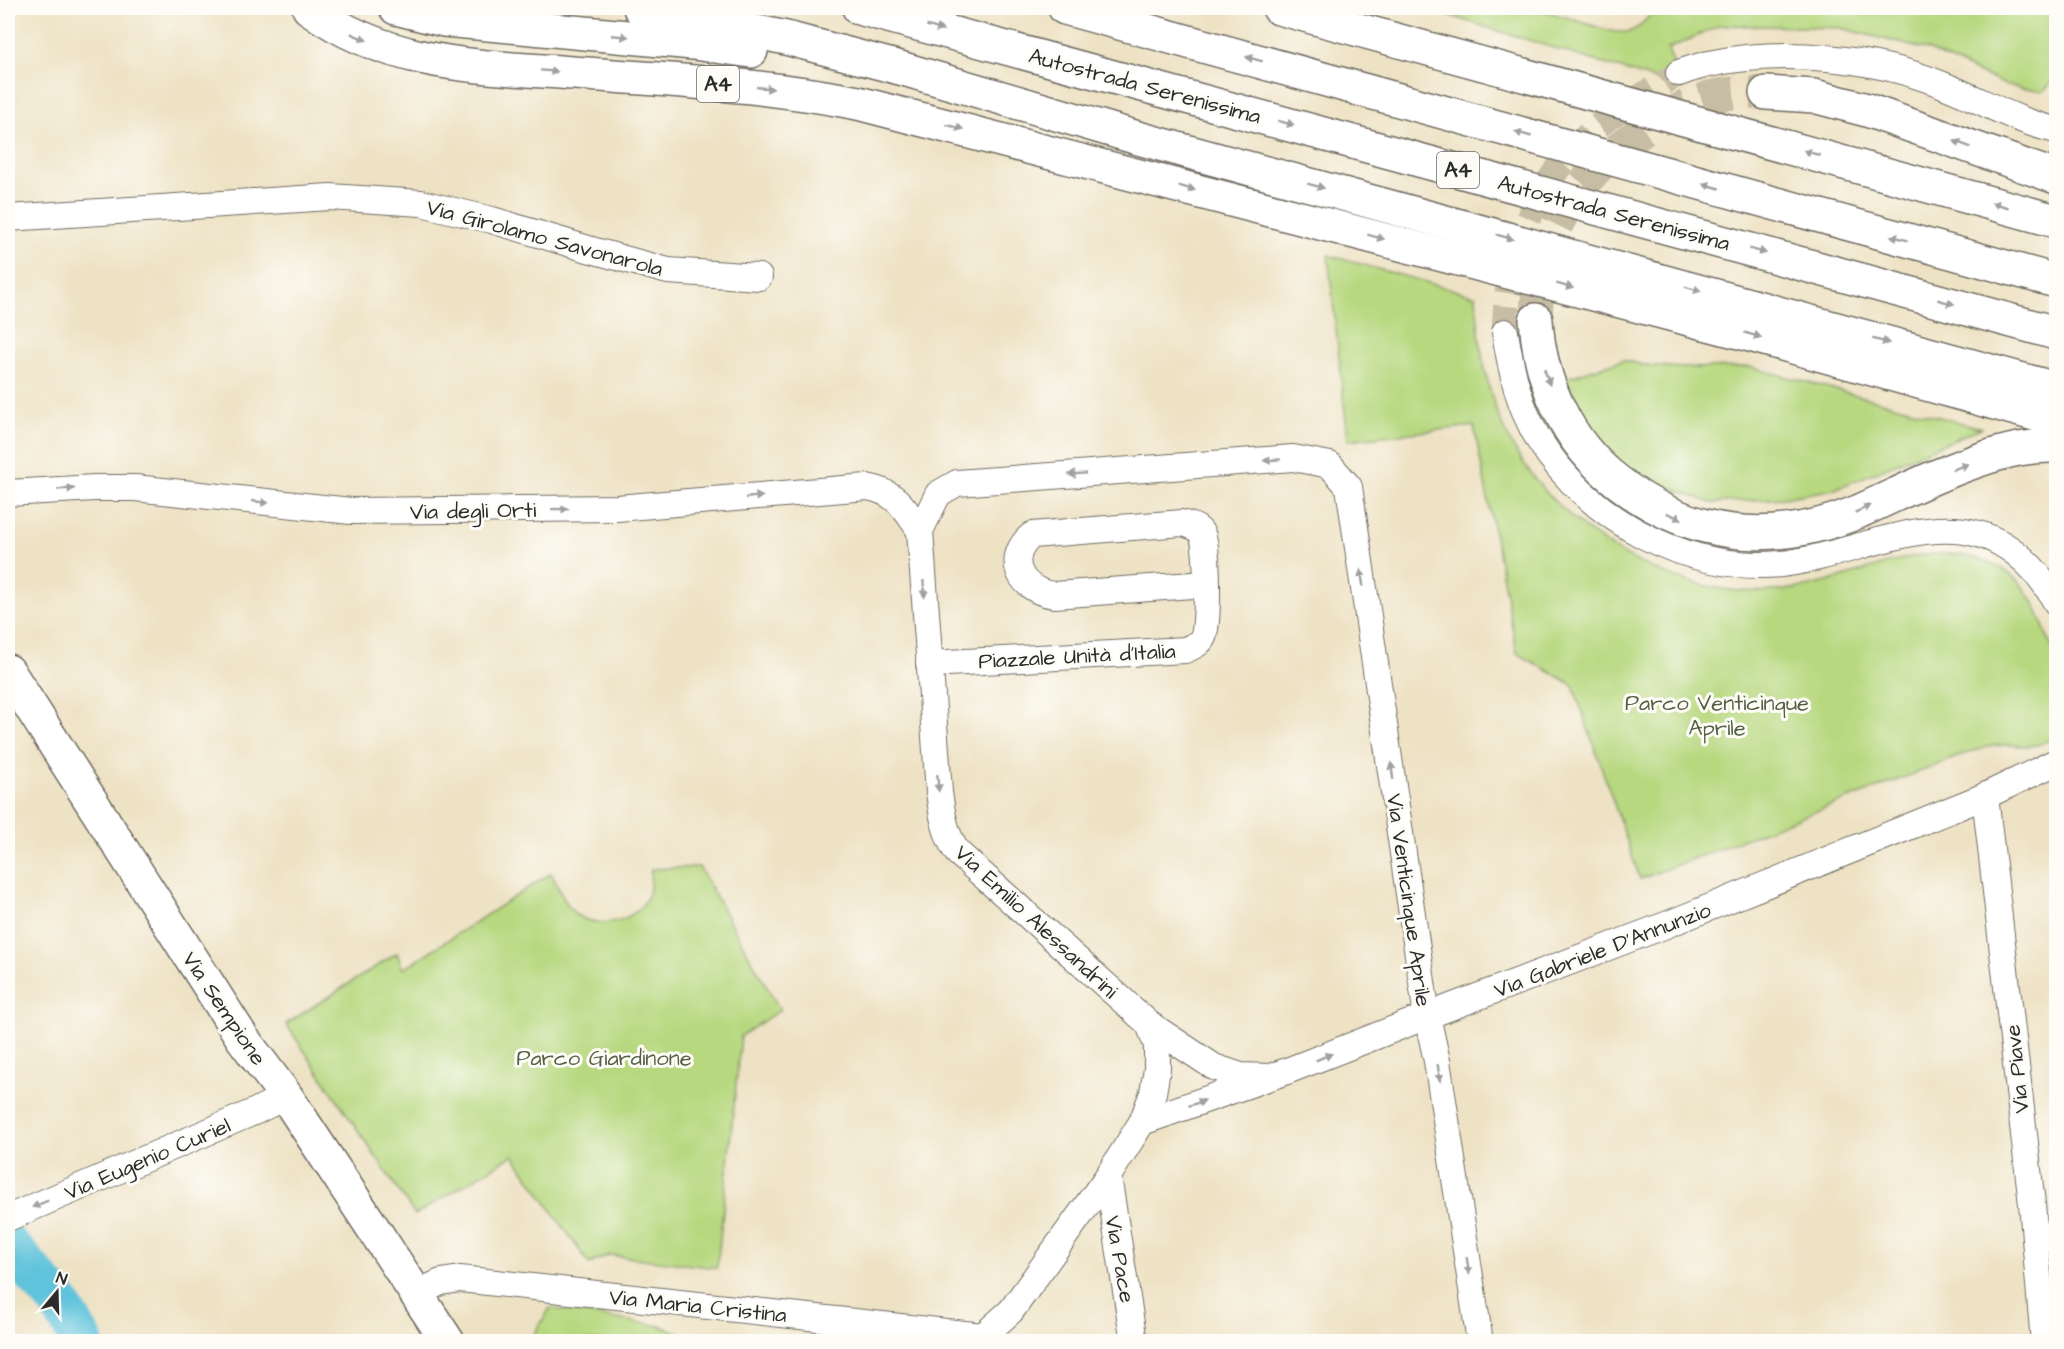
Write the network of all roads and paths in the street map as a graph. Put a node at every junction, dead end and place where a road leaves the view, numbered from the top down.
1 (309, 8) edge
2 (396, 8) edge
3 (640, 8) edge
4 (859, 8) edge
5 (1065, 8) edge
6 (1279, 8) edge
7 (1354, 8) edge
8 (1679, 73) tunnel mouth
9 (1766, 93) tunnel mouth
10 (2056, 117) edge
11 (2024, 119) junction
12 (1730, 130) junction
13 (2056, 130) edge
14 (1138, 138) junction
15 (2056, 177) edge
16 (8, 218) edge
17 (2056, 221) edge
18 (759, 277) dead end
19 (2056, 281) edge
20 (1536, 320) tunnel mouth
21 (1505, 332) tunnel mouth
22 (2056, 333) edge
23 (2056, 389) edge
24 (2056, 420) edge
25 (2056, 446) edge
26 (8, 493) edge
27 (920, 531) junction
28 (1206, 584) junction
29 (2056, 602) edge
30 (929, 664) junction
31 (8, 671) edge
32 (2056, 762) edge
33 (1985, 796) junction
34 (1427, 1016) junction
35 (1149, 1024) junction
36 (1269, 1077) junction
37 (286, 1096) junction
38 (1142, 1122) junction
39 (1108, 1176) junction
40 (9, 1217) edge
41 (415, 1294) junction
42 (983, 1339) edge
43 (448, 1341) edge
44 (1134, 1341) edge
45 (1480, 1341) edge
46 (2044, 1341) edge

1 -> 24 main road, A4
2 -> 14 main road
3 - 14 main road
4 -> 22 main road, Autostrada Serenissima / A4
19 -> 5 main road, A4
6 - 12 main road
7 - 12 main road
8 - 11 street
15 -> 9 main road
10 - 11 street
11 - 13 street
17 -> 12 main road
14 -> 23 main road
16 - 18 street, Via Girolamo Savonarola
20 -> 25 main road
21 - 29 street
26 -> 27 street, Via degli Orti
27 -> 30 street, Via Emilio Alessandrini
34 -> 27 street, Via Venticinque Aprile
28 - 28 street, Piazzale Unità d'Italia
28 - 30 street, Piazzale Unità d'Italia
30 -> 35 street, Via Emilio Alessandrini
31 - 37 main road, Via Sempione
32 - 33 street, Via Gabriele D'Annunzio
33 - 34 street, Via Gabriele D'Annunzio
33 - 46 street, Via Piave
36 -> 34 street, Via Gabriele D'Annunzio
34 -> 45 street, Via Venticinque Aprile
35 - 36 street, Via Emilio Alessandrini
35 - 38 street
38 -> 36 street, Via Gabriele D'Annunzio
37 -> 40 street, Via Eugenio Curiel
37 - 41 main road, Via Sempione
38 - 39 street
39 - 42 street
39 - 44 street, Via Pace
41 - 42 street, Via Maria Cristina
41 - 43 main road, Via Sempione

